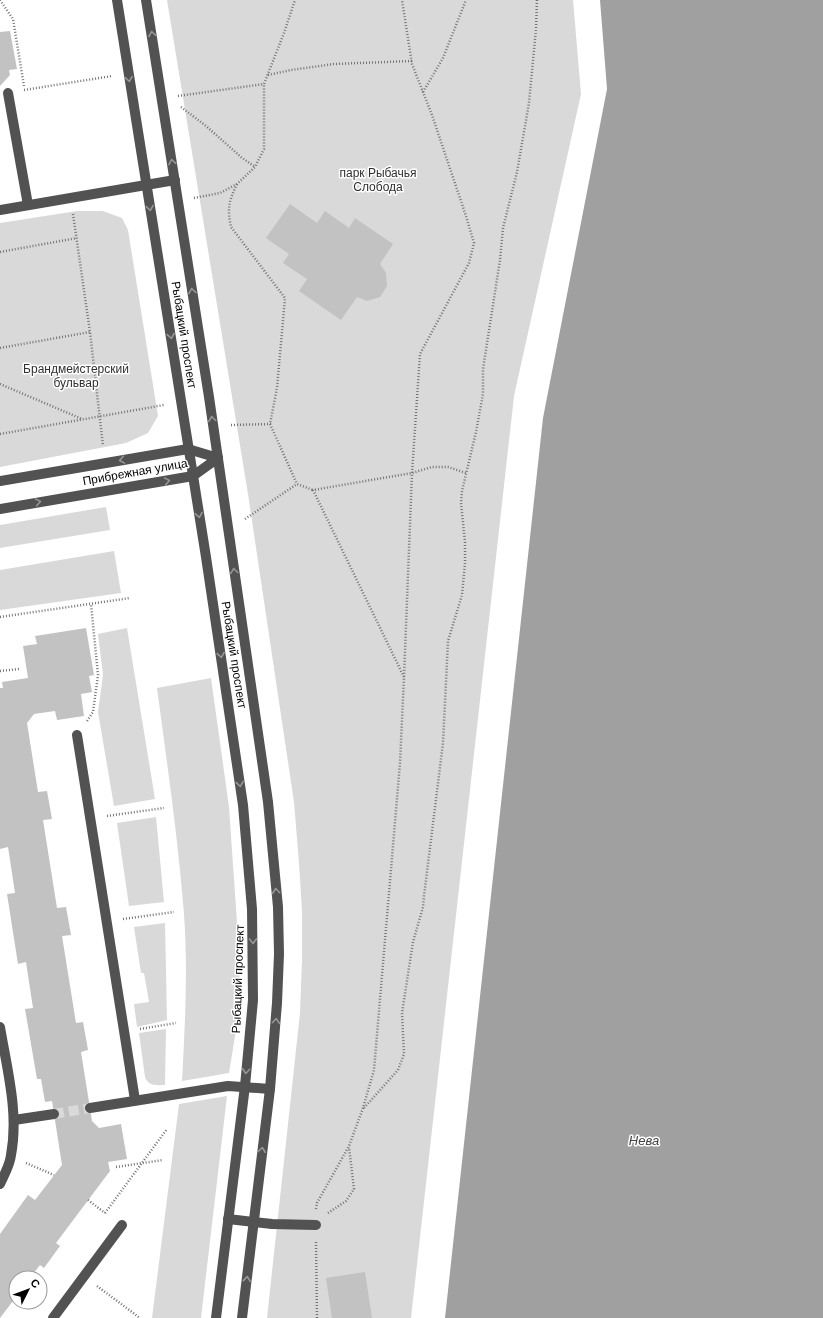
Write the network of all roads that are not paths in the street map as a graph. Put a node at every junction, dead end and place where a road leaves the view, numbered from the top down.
1 (117, 0) edge
2 (146, 0) edge
3 (8, 93) road end
4 (175, 180) junction
5 (146, 185) junction
6 (28, 205) junction
7 (0, 210) edge
8 (188, 449) junction
9 (218, 458) junction
10 (192, 476) junction
11 (0, 481) edge
12 (0, 509) edge
13 (78, 735) road end
14 (0, 1027) edge
15 (245, 1086) junction
16 (270, 1089) junction
17 (134, 1100) junction
18 (90, 1108) tunnel mouth
19 (54, 1114) tunnel mouth
20 (14, 1120) junction
21 (0, 1184) edge
22 (228, 1219) junction
23 (253, 1222) junction
24 (122, 1225) road end
25 (316, 1225) road end
26 (53, 1318) edge
27 (216, 1318) edge
28 (242, 1318) edge

1 -> 5 street, Рыбацкий проспект
4 -> 2 street, Рыбацкий проспект
3 - 6 street
4 - 5 street
9 -> 4 street, Рыбацкий проспект
5 - 6 street
5 -> 8 street, Рыбацкий проспект
6 - 7 street
8 - 9 street, Прибрежная улица
8 - 10 street, Рыбацкий проспект
8 -> 11 street, Прибрежная улица
9 - 10 street, Прибрежная улица
16 -> 9 street, Рыбацкий проспект
12 -> 10 street, Прибрежная улица
10 -> 15 street, Рыбацкий проспект
13 - 17 street
14 - 20 street
15 - 16 street
15 - 17 street
15 - 22 street, Рыбацкий проспект
23 -> 16 street, Рыбацкий проспект
17 - 18 street
19 - 20 street
20 - 21 street
22 - 23 street
22 - 27 street, Рыбацкий проспект
23 - 25 street
28 -> 23 street, Рыбацкий проспект
24 - 26 street

